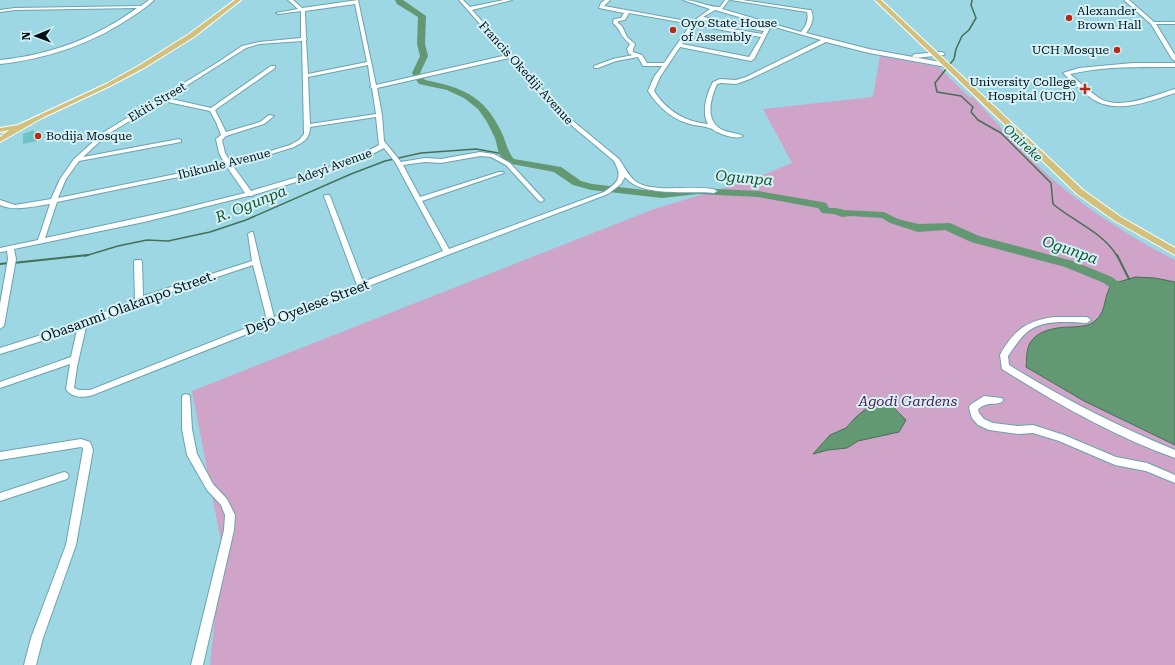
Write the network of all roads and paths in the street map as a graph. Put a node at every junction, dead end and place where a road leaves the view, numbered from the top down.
1 (152, 0) edge
2 (238, 0) edge
3 (290, 0) edge
4 (461, 0) edge
5 (510, 0) edge
6 (608, 0) edge
7 (685, 0) edge
8 (727, 0) edge
9 (733, 0) edge
10 (878, 0) edge
11 (884, 0) edge
12 (1126, 0) edge
13 (357, 1) edge
14 (759, 2) edge
15 (142, 8) junction
16 (714, 8) junction
17 (469, 9) junction
18 (303, 10) junction
19 (0, 11) edge
20 (626, 12) junction
21 (278, 13) dead end
22 (699, 18) junction
23 (694, 23) junction
24 (1153, 23) junction
25 (1175, 23) edge
26 (770, 24) junction
27 (766, 30) junction
28 (803, 33) junction
29 (764, 36) junction
30 (305, 39) junction
31 (825, 40) junction
32 (678, 45) junction
33 (939, 54) junction
34 (510, 56) junction
35 (640, 56) junction
36 (900, 56) junction
37 (1175, 59) edge
38 (0, 62) edge
39 (370, 63) junction
40 (666, 64) junction
41 (949, 65) junction
42 (1175, 65) edge
43 (593, 66) dead end
44 (273, 67) dead end
45 (306, 76) junction
46 (373, 87) junction
47 (1175, 91) edge
48 (162, 99) junction
49 (212, 110) junction
50 (379, 115) junction
51 (271, 116) dead end
52 (29, 123) junction
53 (307, 126) junction
54 (712, 126) junction
55 (0, 130) edge
56 (224, 135) junction
57 (740, 136) dead end
58 (0, 140) edge
59 (381, 140) junction
60 (179, 141) dead end
61 (76, 160) junction
62 (399, 163) junction
63 (230, 165) junction
64 (623, 170) junction
65 (501, 173) dead end
66 (714, 191) dead end
67 (250, 195) junction
68 (327, 196) dead end
69 (418, 200) junction
70 (541, 200) dead end
71 (54, 201) junction
72 (0, 202) edge
73 (251, 234) dead end
74 (41, 241) junction
75 (1175, 245) edge
76 (10, 248) junction
77 (0, 250) edge
78 (447, 252) junction
79 (1175, 252) edge
80 (138, 262) dead end
81 (256, 262) junction
82 (361, 286) junction
83 (139, 300) junction
84 (271, 320) junction
85 (1087, 320) dead end
86 (82, 325) junction
87 (0, 326) edge
88 (0, 351) edge
89 (74, 359) junction
90 (0, 385) edge
91 (186, 397) dead end
92 (999, 400) dead end
93 (1175, 454) edge
94 (0, 456) edge
95 (64, 476) dead end
96 (1175, 479) edge
97 (0, 498) edge
98 (30, 665) edge
99 (197, 665) edge

1 - 15 street
2 - 52 main road
3 - 18 street
4 - 17 street, Francis Okediji Avenue
5 - 17 street
6 - 20 street
7 - 16 street
8 - 16 street
9 - 14 street
10 - 33 main road
11 - 33 main road
12 - 24 street
13 - 18 street
13 - 39 street, Adeyi Avenue
14 - 28 street
15 - 19 street
15 - 38 street
16 - 22 street
16 - 26 street
17 - 34 street, Francis Okediji Avenue
18 - 21 street
18 - 30 street, Ibikunle Avenue
20 - 23 street
20 - 35 street
22 - 23 street
22 - 27 street
23 - 29 street
23 - 32 street
24 - 25 street
24 - 37 street
26 - 27 street
26 - 28 street
27 - 29 street
28 - 31 street
29 - 32 street
30 - 45 street, Ibikunle Avenue
30 - 48 street, Ekiti Street
31 - 36 street
31 - 54 street
32 - 40 street
33 - 36 street
33 - 41 main road
34 - 46 street
34 - 64 street, Francis Okediji Avenue
35 - 40 street
35 - 43 street
36 - 41 street
39 - 45 street
39 - 46 street, Adeyi Avenue
40 - 54 street
41 - 75 main road
41 - 79 main road
42 - 47 street
44 - 49 street
45 - 53 street, Ibikunle Avenue
46 - 50 street, Adeyi Avenue
48 - 49 street
48 - 61 street, Ekiti Street
49 - 56 street
50 - 53 street
50 - 59 street, Adeyi Avenue
51 - 56 street
52 - 55 main road
52 - 58 main road
53 - 63 street, Ibikunle Avenue
54 - 57 street
56 - 63 street
59 - 62 street
59 - 67 street, Adeyi Avenue
60 - 61 street
61 - 71 street, Ekiti Street
62 - 69 street
62 - 70 street
63 - 67 street
63 - 71 street, Ibikunle Avenue
64 - 66 street, Francis Okediji Avenue
64 - 78 street, Dejo Oyelese Street
65 - 69 street
67 - 74 street, Adeyi Avenue
68 - 82 street
69 - 78 street
71 - 72 street, Ibikunle Avenue
71 - 74 street, Ekiti Street
73 - 81 street
74 - 76 street, Adeyi Avenue
76 - 77 street, Adeyi Avenue
76 - 87 street
78 - 82 street, Dejo Oyelese Street
80 - 83 street
81 - 83 street, Obasanmi Olakanpo Street.
81 - 84 street
82 - 84 street, Dejo Oyelese Street
83 - 86 street, Obasanmi Olakanpo Street.
84 - 89 street, Dejo Oyelese Street
85 - 93 street
86 - 88 street, Obasanmi Olakanpo Street.
86 - 89 street, Dejo Oyelese Street
89 - 90 street
91 - 99 street
92 - 96 street
94 - 98 street
95 - 97 street

